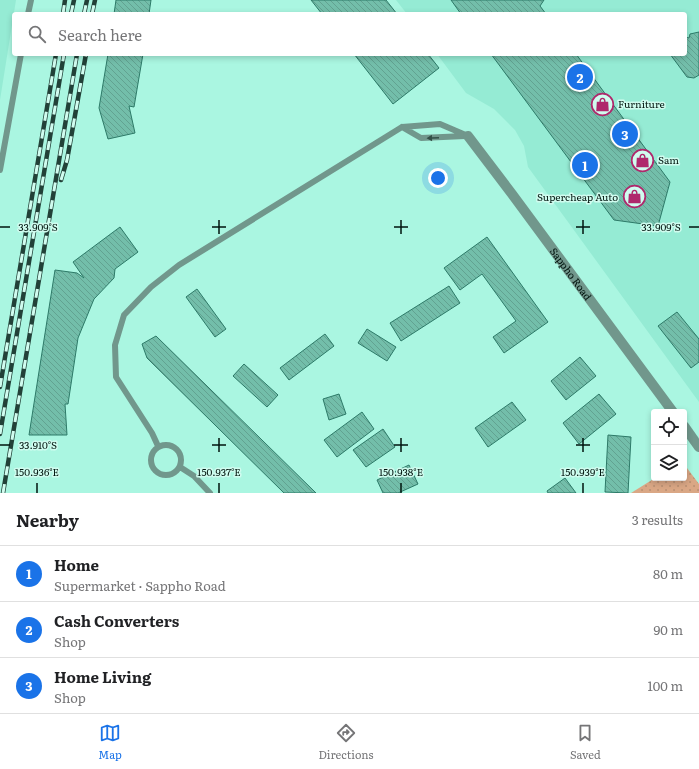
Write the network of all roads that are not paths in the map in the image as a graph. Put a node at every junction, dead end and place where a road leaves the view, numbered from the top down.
1 (31, 0) edge
2 (28, 12) edge
3 (21, 56) edge
4 (402, 127) junction
5 (468, 136) junction
6 (0, 170) edge
7 (671, 409) edge
8 (687, 430) edge
9 (158, 446) junction
10 (699, 447) edge
11 (180, 467) junction
12 (210, 493) edge

1 - 2 lane
3 - 6 lane
4 - 5 lane
5 -> 4 lane
4 - 9 lane
5 - 7 street, Sappho Road
8 - 10 street
9 - 11 lane
9 - 11 lane
11 - 12 lane

